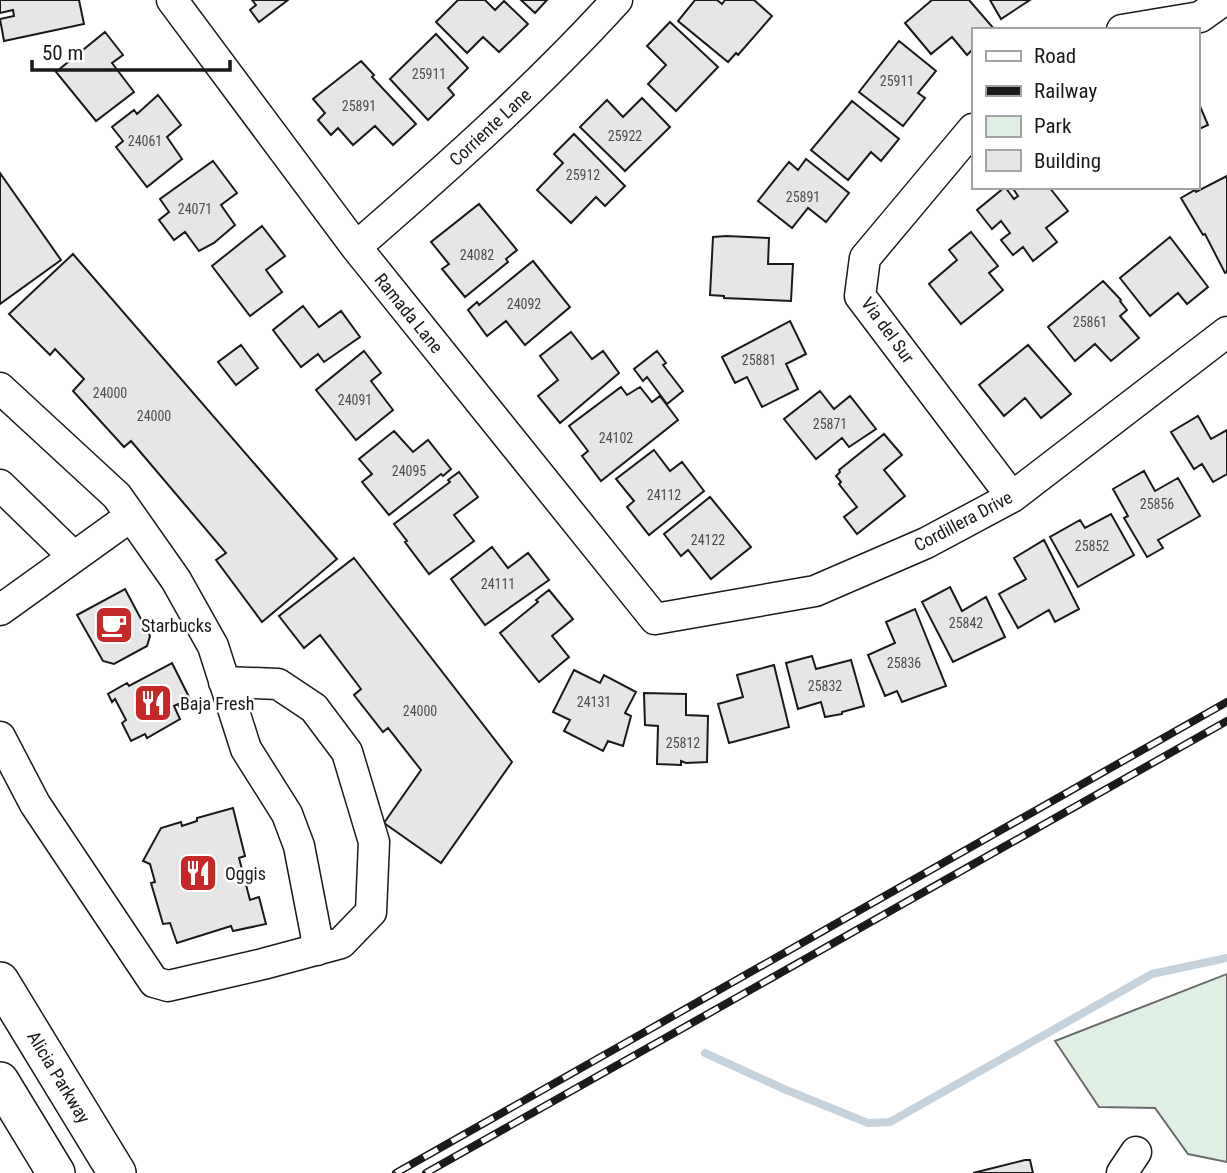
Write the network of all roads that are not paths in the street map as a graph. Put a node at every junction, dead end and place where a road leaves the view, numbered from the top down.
1 (172, 0) edge
2 (617, 0) edge
3 (1224, 0) edge
4 (1134, 28) edge
5 (972, 131) edge
6 (356, 247) junction
7 (1227, 332) edge
8 (0, 388) edge
9 (0, 485) edge
10 (1012, 497) junction
11 (131, 516) junction
12 (74, 557) junction
13 (0, 610) edge
14 (655, 620) joint
15 (223, 682) junction
16 (0, 737) edge
17 (317, 950) junction
18 (0, 981) edge
19 (0, 1081) edge
20 (56, 1173) edge
21 (117, 1173) edge

1 - 6 street, Ramada Lane
2 - 6 street, Corriente Lane
3 - 4 street
5 - 10 street, Via del Sur
6 - 14 street, Ramada Lane
7 - 10 street, Cordillera Drive
8 - 11 street
9 - 12 street
10 - 14 street, Cordillera Drive
11 - 12 street
11 - 15 street
12 - 13 street
15 - 17 street
15 - 17 street
16 - 17 street
18 - 21 main road, Alicia Parkway
19 - 20 main road

